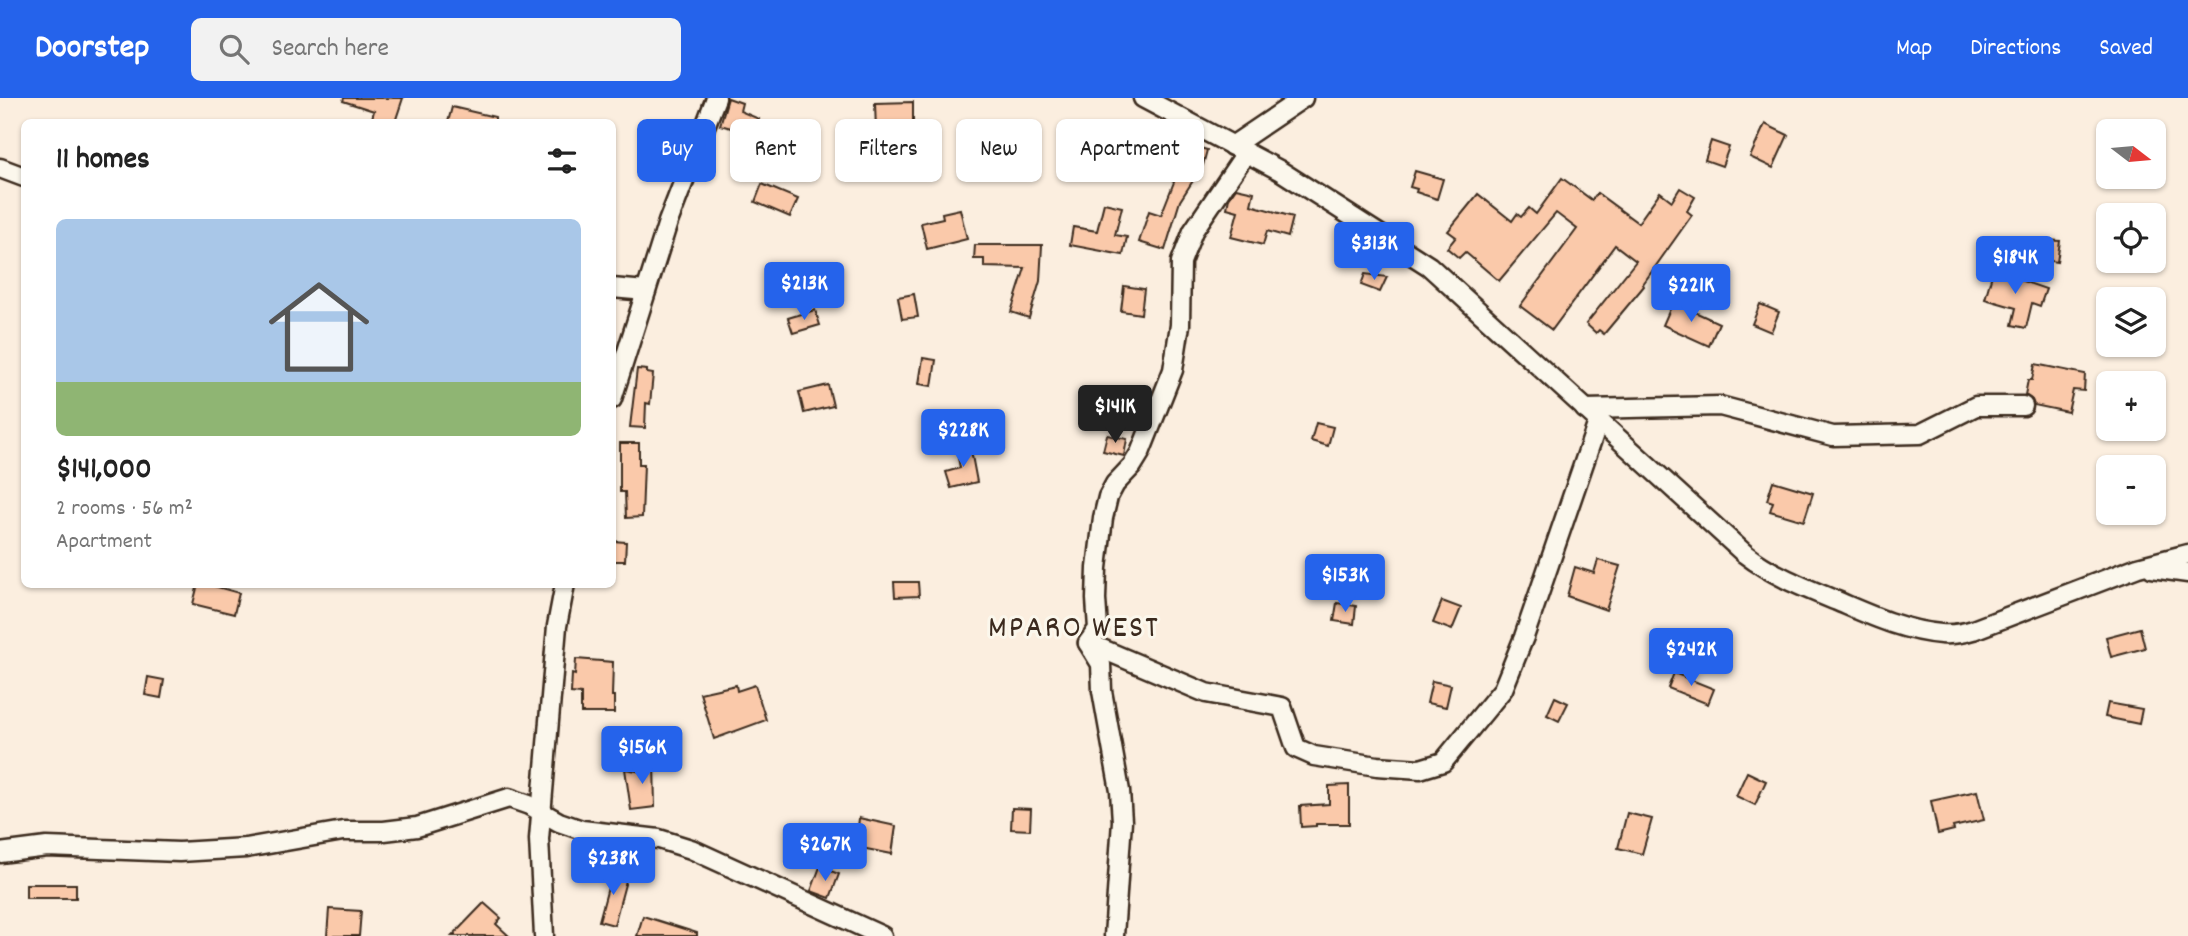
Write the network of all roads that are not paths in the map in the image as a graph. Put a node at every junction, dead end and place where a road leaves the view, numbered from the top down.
1 (716, 98) edge
2 (1143, 98) edge
3 (1303, 98) edge
4 (1239, 149) junction
5 (0, 168) edge
6 (21, 176) edge
7 (616, 288) edge
8 (646, 291) junction
9 (616, 386) edge
10 (2023, 406) dead end
11 (1585, 409) junction
12 (1598, 422) junction
13 (2188, 554) edge
14 (2138, 567) junction
15 (2188, 573) edge
16 (564, 588) edge
17 (1088, 643) junction
18 (541, 813) junction
19 (0, 853) edge
20 (854, 930) edge
21 (544, 936) edge
22 (881, 936) edge
23 (1114, 936) edge

1 - 8 street
2 - 4 street
3 - 4 street
4 - 11 street
4 - 17 street
5 - 6 street
7 - 8 street
8 - 9 street
10 - 11 street
11 - 12 street
12 - 14 street
12 - 17 street
13 - 14 street
14 - 15 street
16 - 18 street
17 - 23 street
18 - 19 street
18 - 20 street
18 - 21 street
20 - 22 street

